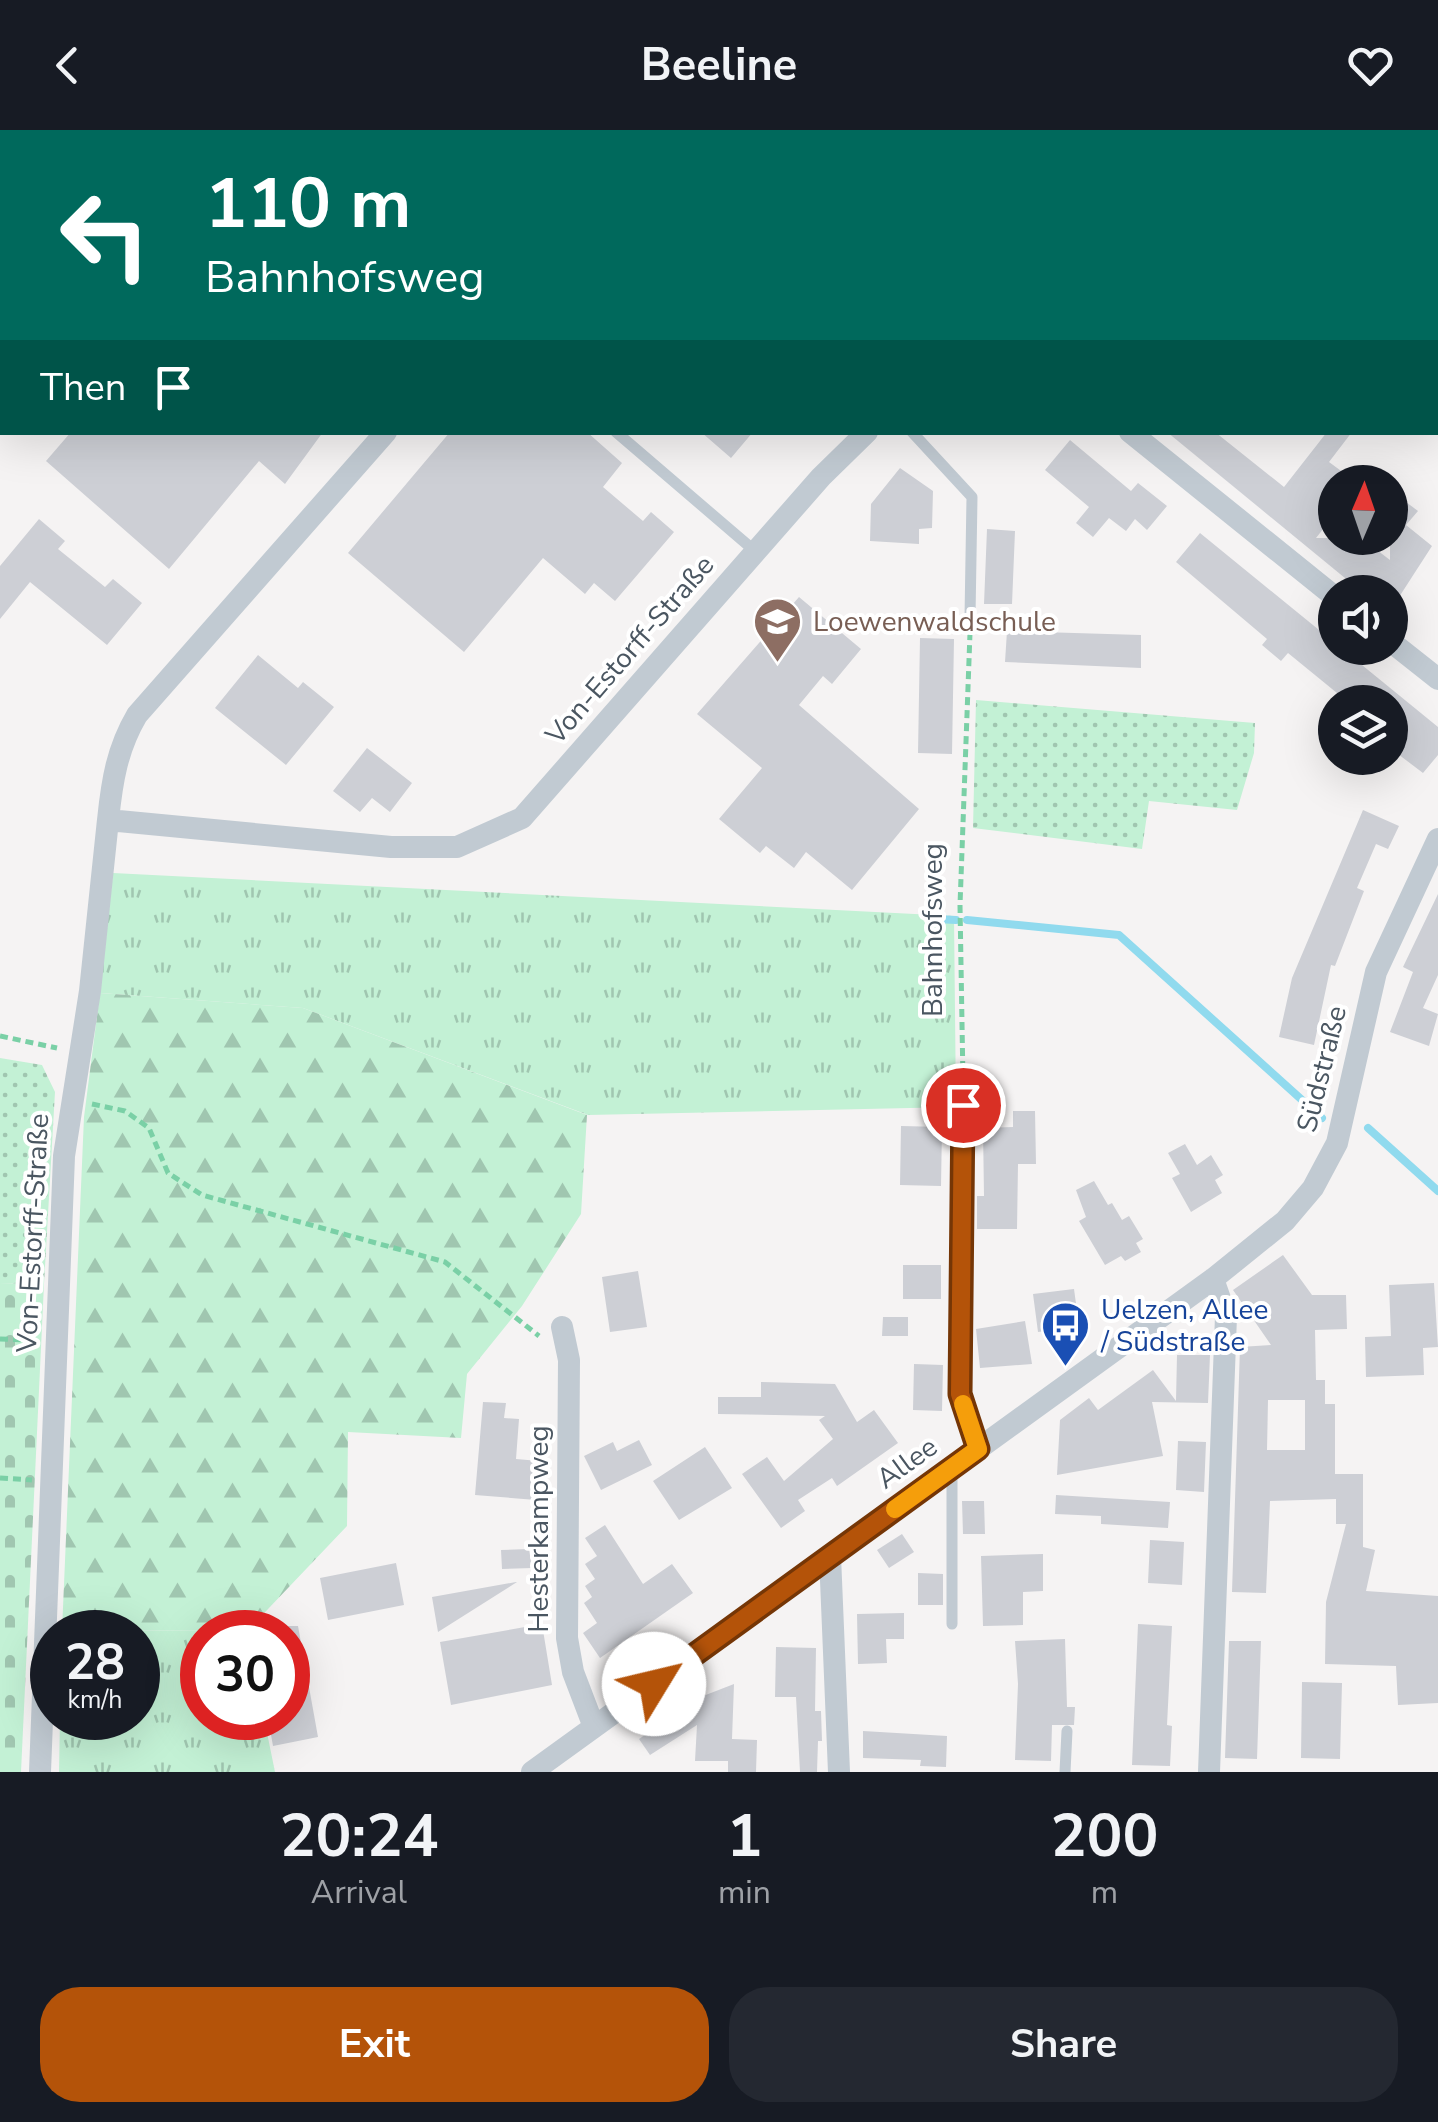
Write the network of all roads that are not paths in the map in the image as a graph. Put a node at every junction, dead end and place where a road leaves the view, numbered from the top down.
1 (383, 435) edge
2 (620, 435) edge
3 (864, 435) edge
4 (915, 435) edge
5 (1134, 435) edge
6 (756, 552) junction
7 (1318, 583) edge
8 (970, 617) road end
9 (1408, 655) edge
10 (1438, 679) edge
11 (108, 820) junction
12 (1438, 839) edge
13 (963, 1105) road end
14 (1213, 1279) junction
15 (562, 1327) dead end
16 (978, 1449) junction
17 (952, 1467) junction
18 (830, 1556) junction
19 (952, 1624) dead end
20 (594, 1727) junction
21 (1067, 1731) dead end
22 (40, 1772) edge
23 (532, 1772) edge
24 (839, 1772) edge
25 (1065, 1772) edge
26 (1209, 1772) edge

1 - 11 street, Von-Estorff-Straße
2 - 6 lane
3 - 6 street, Von-Estorff-Straße
4 - 8 lane
5 - 7 street
6 - 11 street, Von-Estorff-Straße
9 - 10 street
11 - 22 street, Von-Estorff-Straße
12 - 14 street, Südstraße
13 - 16 street
14 - 16 street, Allee
14 - 26 street
15 - 20 street, Hesterkampweg
16 - 17 street, Allee
17 - 18 street, Allee
17 - 19 lane
18 - 20 street, Allee
18 - 24 street
20 - 23 street, Allee
21 - 25 lane

